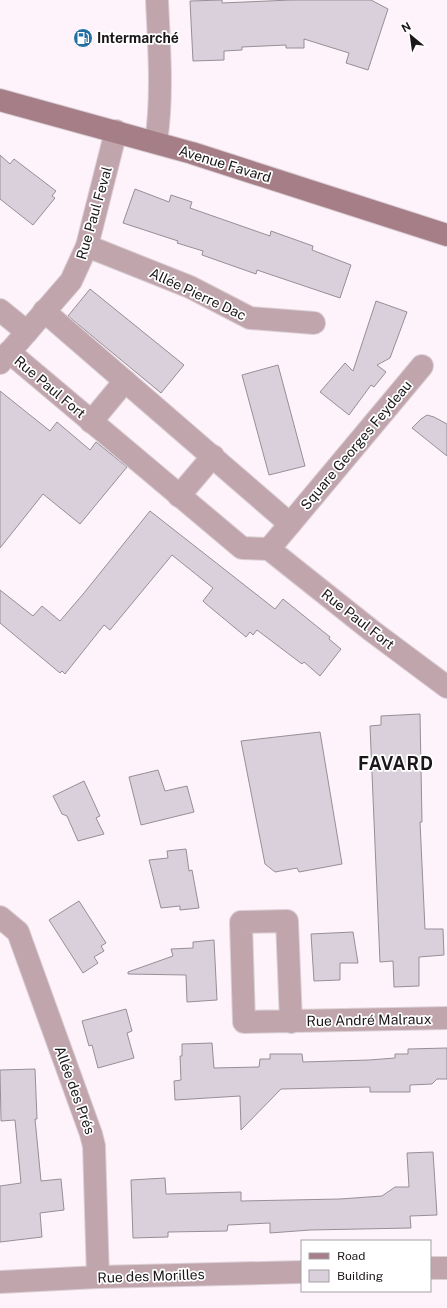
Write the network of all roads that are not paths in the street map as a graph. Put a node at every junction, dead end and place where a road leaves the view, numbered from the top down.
1 (157, 0) edge
2 (0, 100) edge
3 (116, 132) junction
4 (156, 142) junction
5 (447, 235) edge
6 (87, 246) junction
7 (0, 310) edge
8 (44, 311) junction
9 (314, 323) dead end
10 (27, 332) junction
11 (4, 357) edge
12 (422, 366) dead end
13 (125, 381) junction
14 (91, 422) junction
15 (213, 456) junction
16 (179, 496) junction
17 (290, 524) junction
18 (269, 549) junction
19 (447, 687) edge
20 (0, 917) edge
21 (447, 1018) edge
22 (291, 1022) junction
23 (431, 1268) edge
24 (447, 1268) edge
25 (301, 1272) edge
26 (98, 1277) junction
27 (0, 1282) edge

1 - 4 street
2 - 3 street, Avenue Favard
3 - 4 street, Avenue Favard
3 - 6 street, Rue Paul Feval
4 - 5 street, Avenue Favard
6 - 8 street, Rue Paul Feval
6 - 9 street, Allée Pierre Dac
7 - 10 street
8 - 10 street, Rue Paul Feval
8 - 13 street
10 - 11 street, Rue Paul Feval
11 - 14 street, Rue Paul Fort
12 - 17 street, Square Georges Feydeau
13 - 14 street, Rue Paul Fort
13 - 15 street
14 - 16 street, Rue Paul Fort
15 - 16 street
15 - 17 street
16 - 18 street, Rue Paul Fort
17 - 18 street
18 - 19 street, Rue Paul Fort
20 - 26 street, Allée des Prés
21 - 22 street, Rue André Malraux
22 - 22 street, Rue André Malraux
23 - 24 street
25 - 26 street, Rue des Morilles
26 - 27 street, Rue des Morilles

